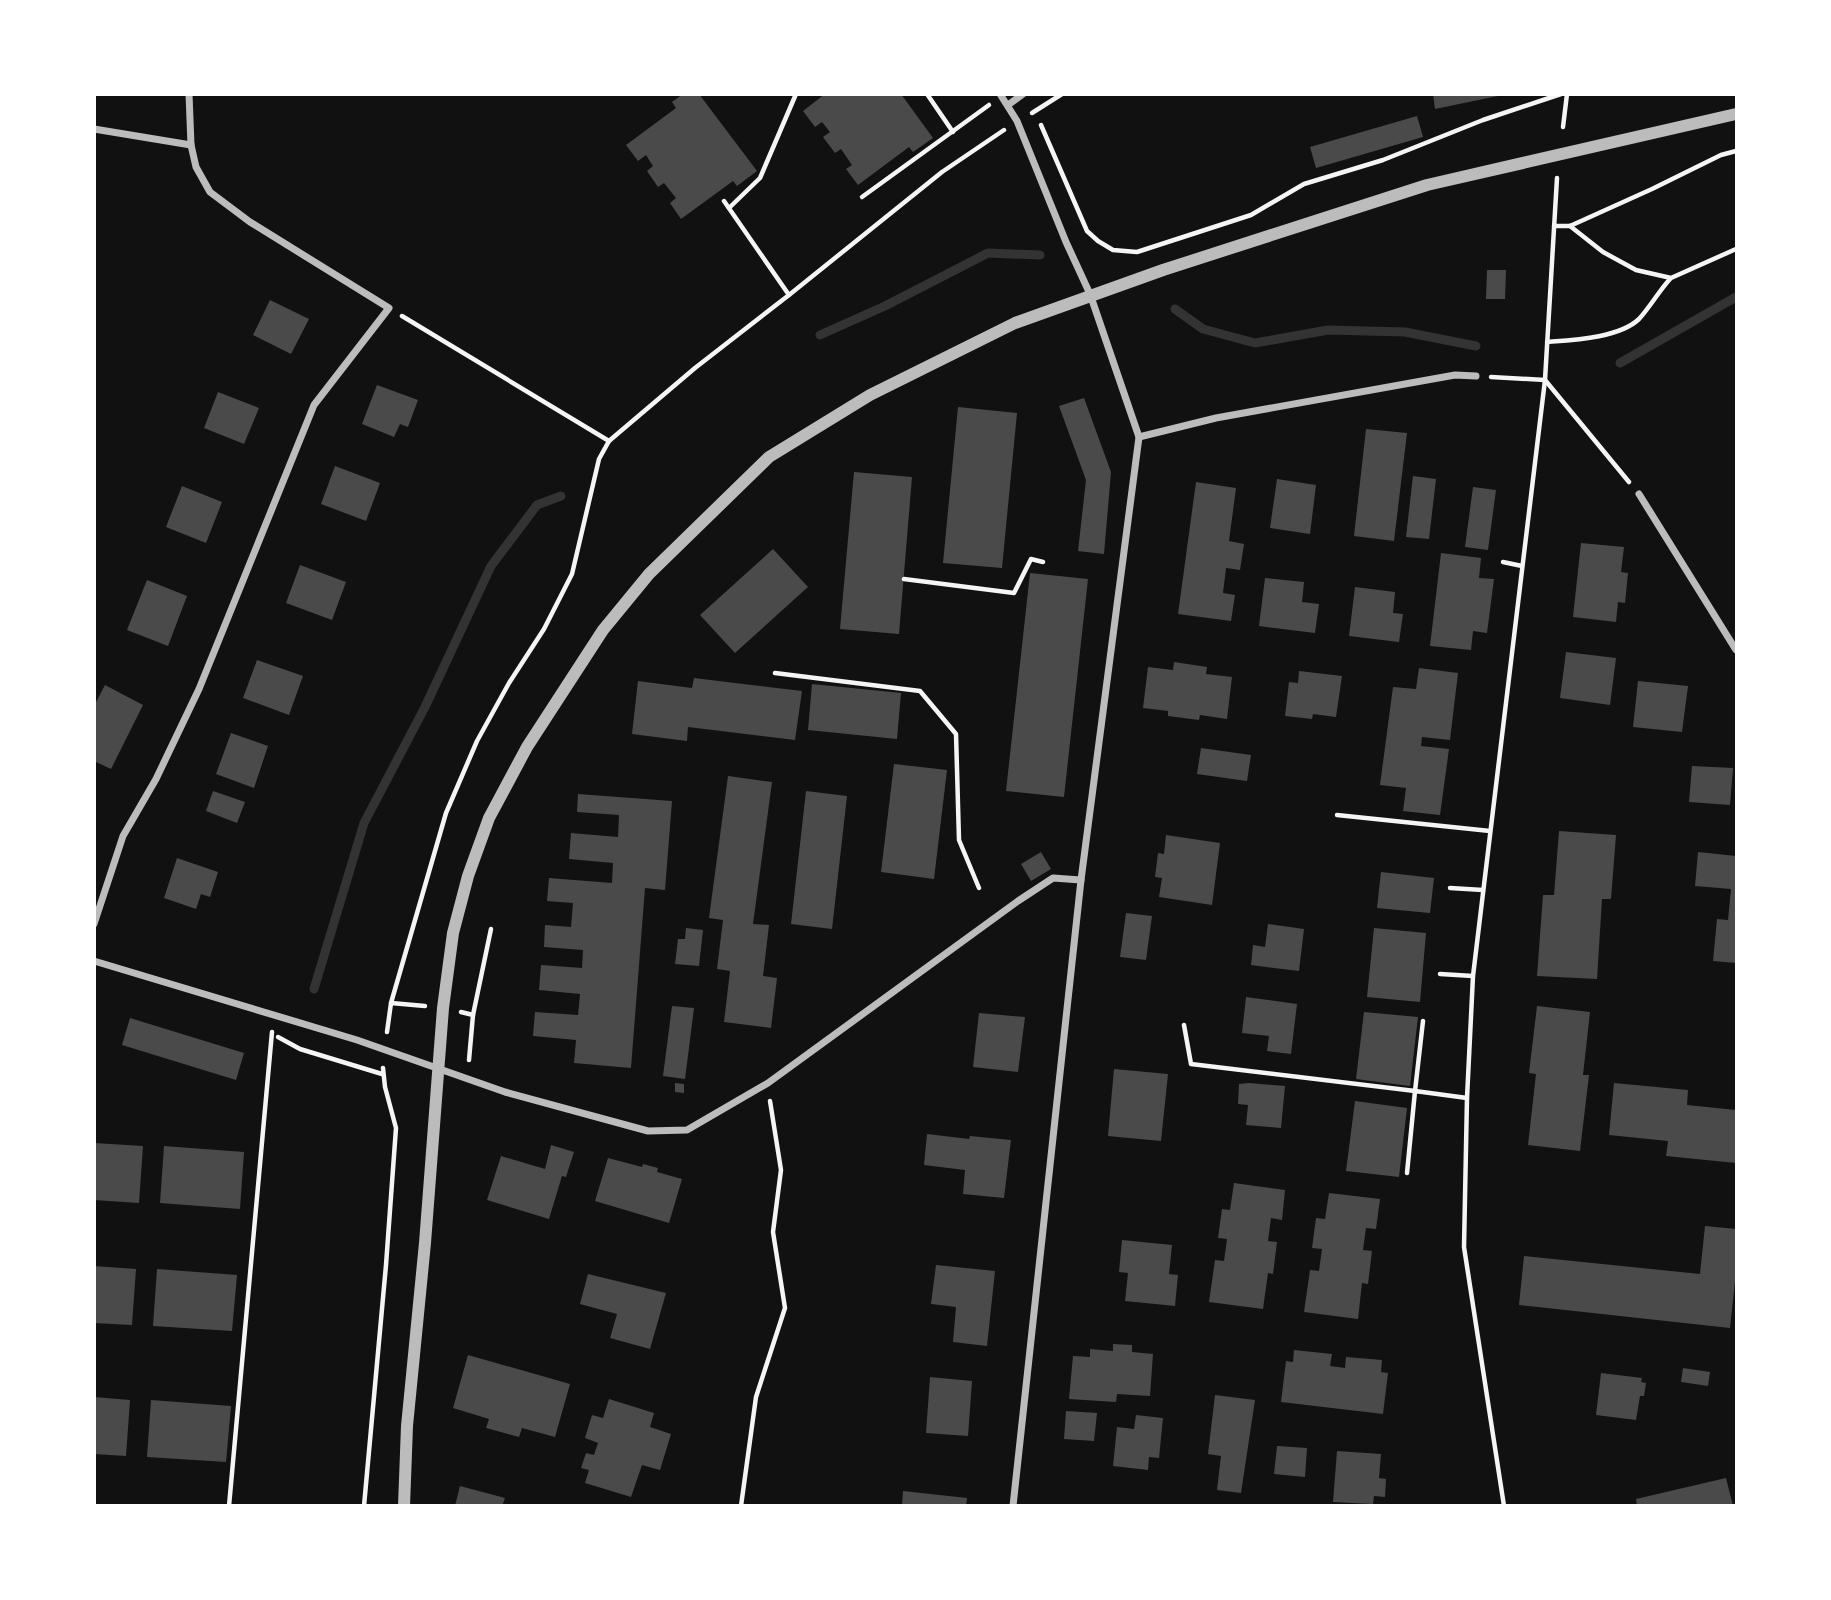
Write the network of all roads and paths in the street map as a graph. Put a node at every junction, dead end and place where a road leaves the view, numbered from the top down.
1 (189, 94) edge
2 (796, 94) edge
3 (927, 94) edge
4 (1023, 94) edge
5 (1062, 94) edge
6 (1561, 94) edge
7 (1567, 94) edge
8 (1000, 95) edge
9 (1007, 105) junction
10 (1035, 111) junction
11 (1737, 114) edge
12 (1017, 121) junction
13 (1563, 127) dead end
14 (94, 129) edge
15 (953, 132) junction
16 (191, 145) junction
17 (1737, 151) edge
18 (1557, 178) dead end
19 (862, 197) dead end
20 (724, 201) dead end
21 (729, 208) junction
22 (1554, 226) junction
23 (1570, 226) junction
24 (1737, 249) edge
25 (1671, 278) junction
26 (1090, 294) junction
27 (789, 295) junction
28 (389, 308) junction
29 (1547, 342) junction
30 (1476, 376) joint
31 (1545, 380) junction
32 (1139, 437) junction
33 (609, 441) junction
34 (1639, 494) joint
35 (1043, 562) dead end
36 (1503, 562) dead end
37 (1522, 566) junction
38 (904, 579) dead end
39 (1737, 650) edge
40 (775, 673) dead end
41 (1337, 816) dead end
42 (1490, 831) junction
43 (1080, 880) junction
44 (979, 888) dead end
45 (1450, 888) dead end
46 (1483, 890) junction
47 (94, 924) edge
48 (491, 929) dead end
49 (94, 961) edge
50 (1440, 974) dead end
51 (1473, 976) junction
52 (473, 1015) dead end
53 (273, 1016) junction
54 (1423, 1021) dead end
55 (1184, 1025) dead end
56 (272, 1034) junction
57 (385, 1049) junction
58 (437, 1067) junction
59 (382, 1074) junction
60 (768, 1083) junction
61 (1415, 1091) junction
62 (1467, 1098) junction
63 (1406, 1173) dead end
64 (229, 1506) edge
65 (364, 1506) edge
66 (404, 1506) edge
67 (741, 1506) edge
68 (1013, 1506) edge
69 (1504, 1506) edge

1 - 16 street
2 - 21 path
3 - 15 path
4 - 9 street
5 - 10 path
6 - 10 path
7 - 13 path
8 - 9 street
8 - 15 path
9 - 12 street
10 - 12 path
11 - 26 street
12 - 26 street
12 - 27 path
14 - 16 street
15 - 19 path
16 - 28 street
17 - 23 path
18 - 22 path
20 - 21 path
21 - 27 path
22 - 23 path
22 - 29 path
23 - 25 path
24 - 25 path
25 - 29 path
26 - 32 street
26 - 58 street
27 - 33 path
28 - 33 path
28 - 47 street
29 - 31 path
30 - 31 path
30 - 32 street
31 - 34 path
31 - 37 path
32 - 43 street
33 - 57 path
34 - 39 street
35 - 38 path
36 - 37 path
37 - 42 path
40 - 44 path
41 - 42 path
42 - 46 path
43 - 60 street
43 - 68 street
45 - 46 path
46 - 51 path
48 - 52 path
49 - 53 street
50 - 51 path
51 - 62 path
53 - 56 path
53 - 57 street
54 - 61 path
55 - 61 path
56 - 59 path
56 - 64 path
57 - 58 street
57 - 59 path
58 - 60 street
58 - 66 street
59 - 65 path
60 - 67 path
61 - 62 path
61 - 63 path
62 - 69 path

